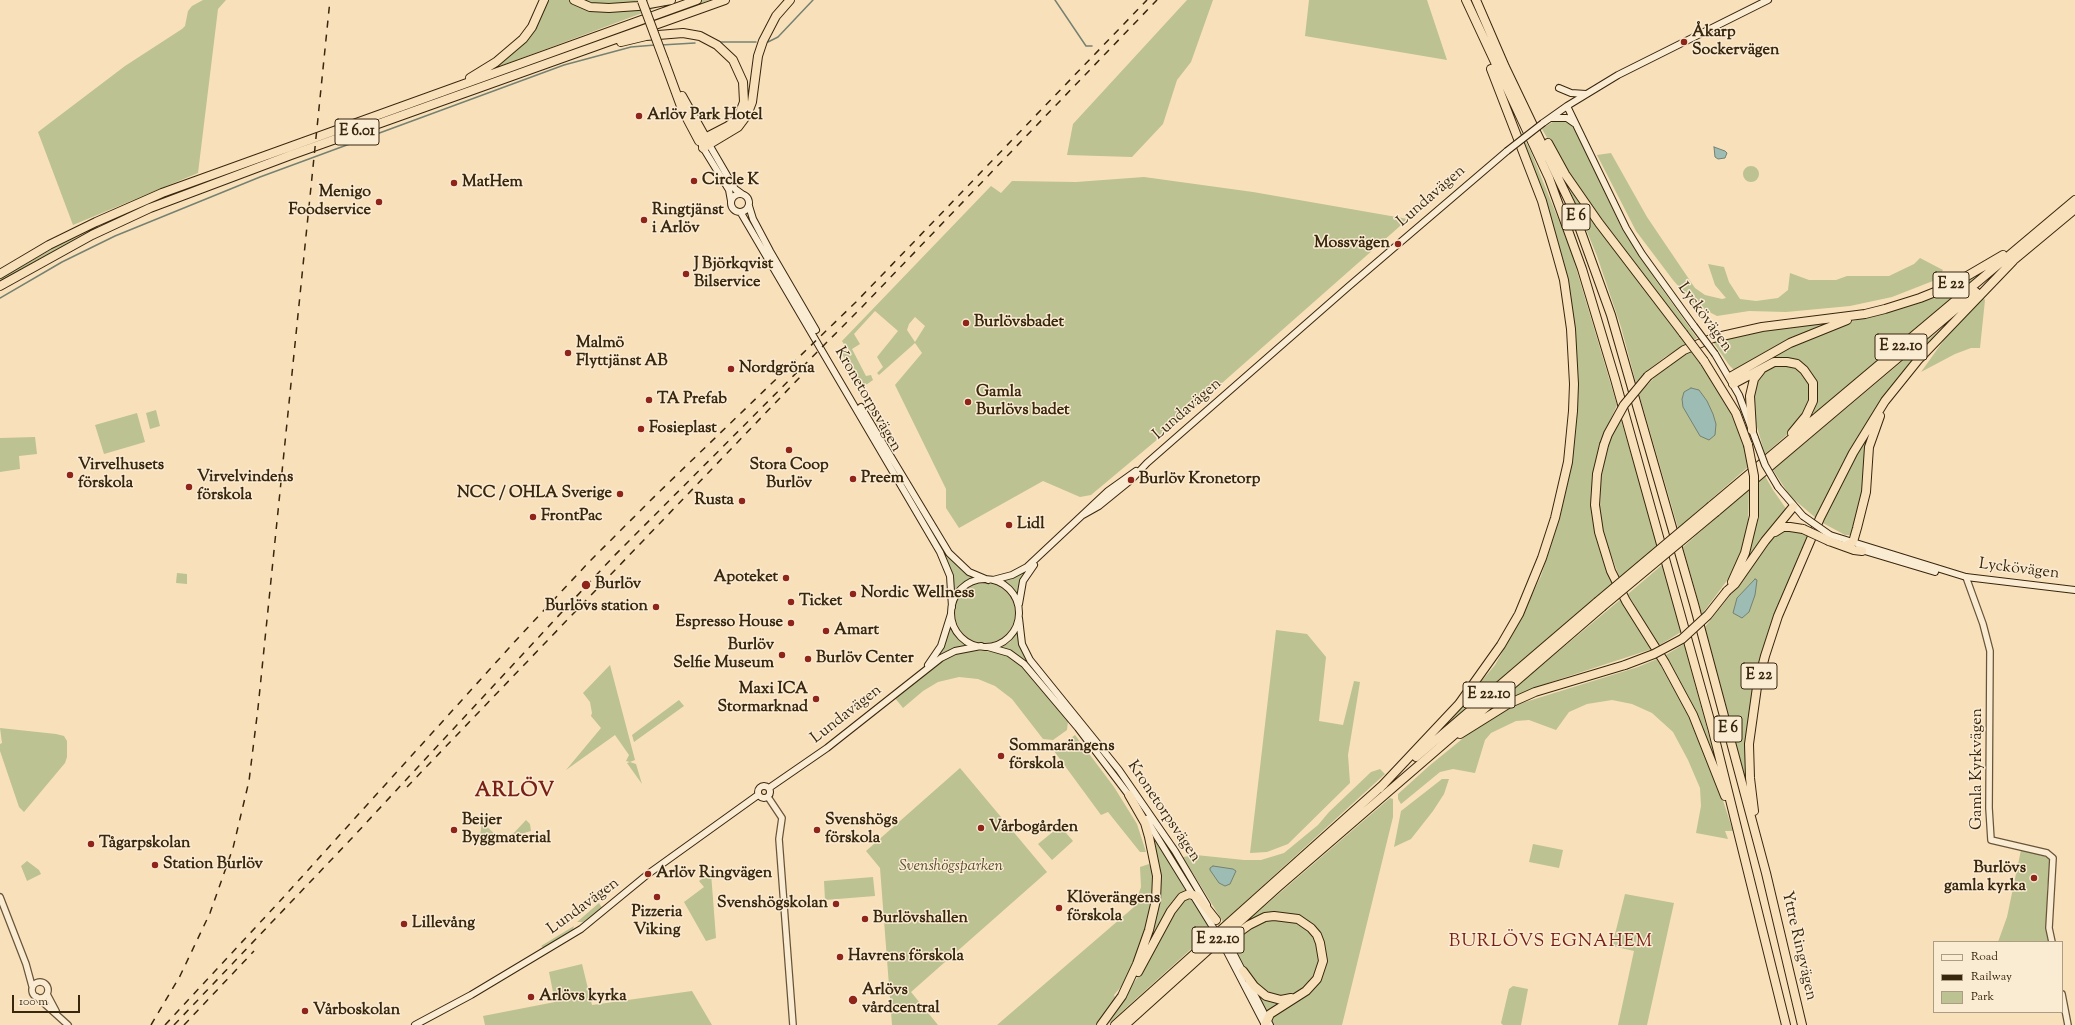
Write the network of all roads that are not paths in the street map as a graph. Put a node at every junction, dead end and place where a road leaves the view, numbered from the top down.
1 (544, 0) edge
2 (574, 0) edge
3 (643, 0) edge
4 (671, 0) edge
5 (696, 0) edge
6 (725, 0) edge
7 (790, 0) edge
8 (1466, 0) edge
9 (1476, 0) edge
10 (1768, 0) edge
11 (1477, 27) junction
12 (574, 54) junction
13 (1505, 67) junction
14 (1560, 88) dead end
15 (448, 90) junction
16 (1586, 94) junction
17 (1567, 106) junction
18 (1549, 119) junction
19 (1580, 131) junction
20 (704, 143) junction
21 (742, 194) junction
22 (2075, 200) edge
23 (731, 201) junction
24 (749, 206) junction
25 (2075, 209) edge
26 (741, 213) junction
27 (2029, 239) junction
28 (2013, 261) junction
29 (0, 274) edge
30 (0, 286) edge
31 (1865, 314) junction
32 (1765, 366) junction
33 (1732, 380) junction
34 (1895, 388) junction
35 (1754, 434) junction
36 (1724, 495) junction
37 (1793, 507) junction
38 (1713, 509) junction
39 (1770, 534) junction
40 (1829, 538) junction
41 (1053, 543) junction
42 (1850, 543) junction
43 (1862, 551) junction
44 (1963, 576) junction
45 (989, 580) junction
46 (2075, 590) edge
47 (1727, 591) junction
48 (1600, 605) junction
49 (952, 608) junction
50 (1019, 610) junction
51 (1019, 618) junction
52 (981, 646) junction
53 (988, 647) junction
54 (920, 674) junction
55 (1401, 780) junction
56 (769, 788) junction
57 (1380, 788) junction
58 (758, 795) junction
59 (1129, 795) junction
60 (768, 797) junction
61 (1766, 873) junction
62 (1194, 894) junction
63 (0, 897) edge
64 (1216, 925) joint
65 (1765, 937) junction
66 (2052, 941) edge
67 (26, 964) junction
68 (1186, 969) junction
69 (1243, 971) junction
70 (42, 982) junction
71 (32, 986) junction
72 (47, 994) junction
73 (1122, 996) junction
74 (1298, 996) junction
75 (37, 997) junction
76 (2063, 999) edge
77 (60, 1016) junction
78 (1267, 1023) edge
79 (68, 1025) edge
80 (415, 1025) edge
81 (793, 1025) edge
82 (1101, 1025) edge
83 (1115, 1025) edge
84 (1124, 1025) edge
85 (1786, 1025) edge
86 (1802, 1025) edge
87 (2068, 1025) edge

1 - 15 highway
2 - 4 highway
3 - 20 highway, bridge
5 - 15 highway, E 6.01
6 - 12 highway, E 6.01
7 - 20 highway
8 - 11 highway, E 6
9 - 13 highway, E 6
10 - 16 main road, Lundavägen
11 - 57 highway
11 - 65 highway, E 6
12 - 20 highway
12 - 30 highway, E 6.01
13 - 47 highway, bridge
13 - 61 highway, E 6
14 - 16 main road
15 - 29 highway, E 6.01
16 - 17 main road, Lundavägen
17 - 18 main road, Lundavägen
17 - 19 main road, Lyckövägen
18 - 19 main road
18 - 41 main road, Lundavägen, bridge
19 - 33 main road, Lyckövägen, bridge
20 - 21 main road
20 - 23 main road
21 - 23 main road
21 - 24 main road
22 - 27 highway, E 22
23 - 26 main road
24 - 26 main road
24 - 45 main road, Kronetorpsvägen
25 - 28 highway, E 22
26 - 49 main road, Kronetorpsvägen
27 - 31 highway, E 22
27 - 36 highway, E 22.10
28 - 34 highway, E 22
28 - 38 highway, E 22.10
31 - 33 highway
31 - 65 highway, E 22, bridge
32 - 33 highway
32 - 35 highway
32 - 36 highway
33 - 35 main road, Lyckövägen
34 - 42 highway
34 - 61 highway, E 22
35 - 37 main road, Lyckövägen, bridge
36 - 38 highway, E 22.10
37 - 39 highway
37 - 40 main road, Lyckövägen, bridge
38 - 48 highway, E 22.10, bridge
39 - 40 highway, bridge
39 - 47 highway
40 - 42 main road, Lyckövägen
40 - 43 highway
41 - 45 main road, Lundavägen
41 - 50 main road, Lundavägen
42 - 43 main road, Lyckövägen
42 - 44 main road, Lyckövägen
43 - 44 main road, Lyckövägen
44 - 46 main road, Lyckövägen
44 - 66 street, Gamla Kyrkvägen
45 - 49 main road, Lundavägen
45 - 50 main road, Lundavägen
47 - 55 highway, bridge
48 - 55 highway, E 22.10
48 - 57 highway, E 22.10
49 - 52 main road, Lundavägen
49 - 54 main road, Lundavägen
50 - 51 main road, Lundavägen
51 - 53 main road, Lundavägen
51 - 64 main road, Kronetorpsvägen
52 - 53 main road, Lundavägen
52 - 54 main road, Lundavägen
53 - 59 main road, Kronetorpsvägen
54 - 56 main road, Lundavägen
55 - 68 highway, E 22.10
56 - 58 main road, Lundavägen
56 - 60 main road
57 - 83 highway, E 22.10
58 - 60 main road
58 - 80 main road, Lundavägen
59 - 62 main road, Kronetorpsvägen
59 - 73 highway
60 - 81 street
61 - 86 highway, Yttre Ringvägen / E 6
62 - 64 highway
62 - 73 highway
63 - 67 street
65 - 85 highway, Yttre Ringvägen / E 6
67 - 70 street
67 - 71 street
68 - 74 highway
68 - 84 highway, E 22.10
69 - 74 highway
69 - 78 main road
69 - 78 main road
70 - 71 street
70 - 72 street
71 - 75 street
72 - 75 street
72 - 77 street
73 - 82 highway
74 - 78 highway
75 - 77 street
76 - 87 street
77 - 79 street

